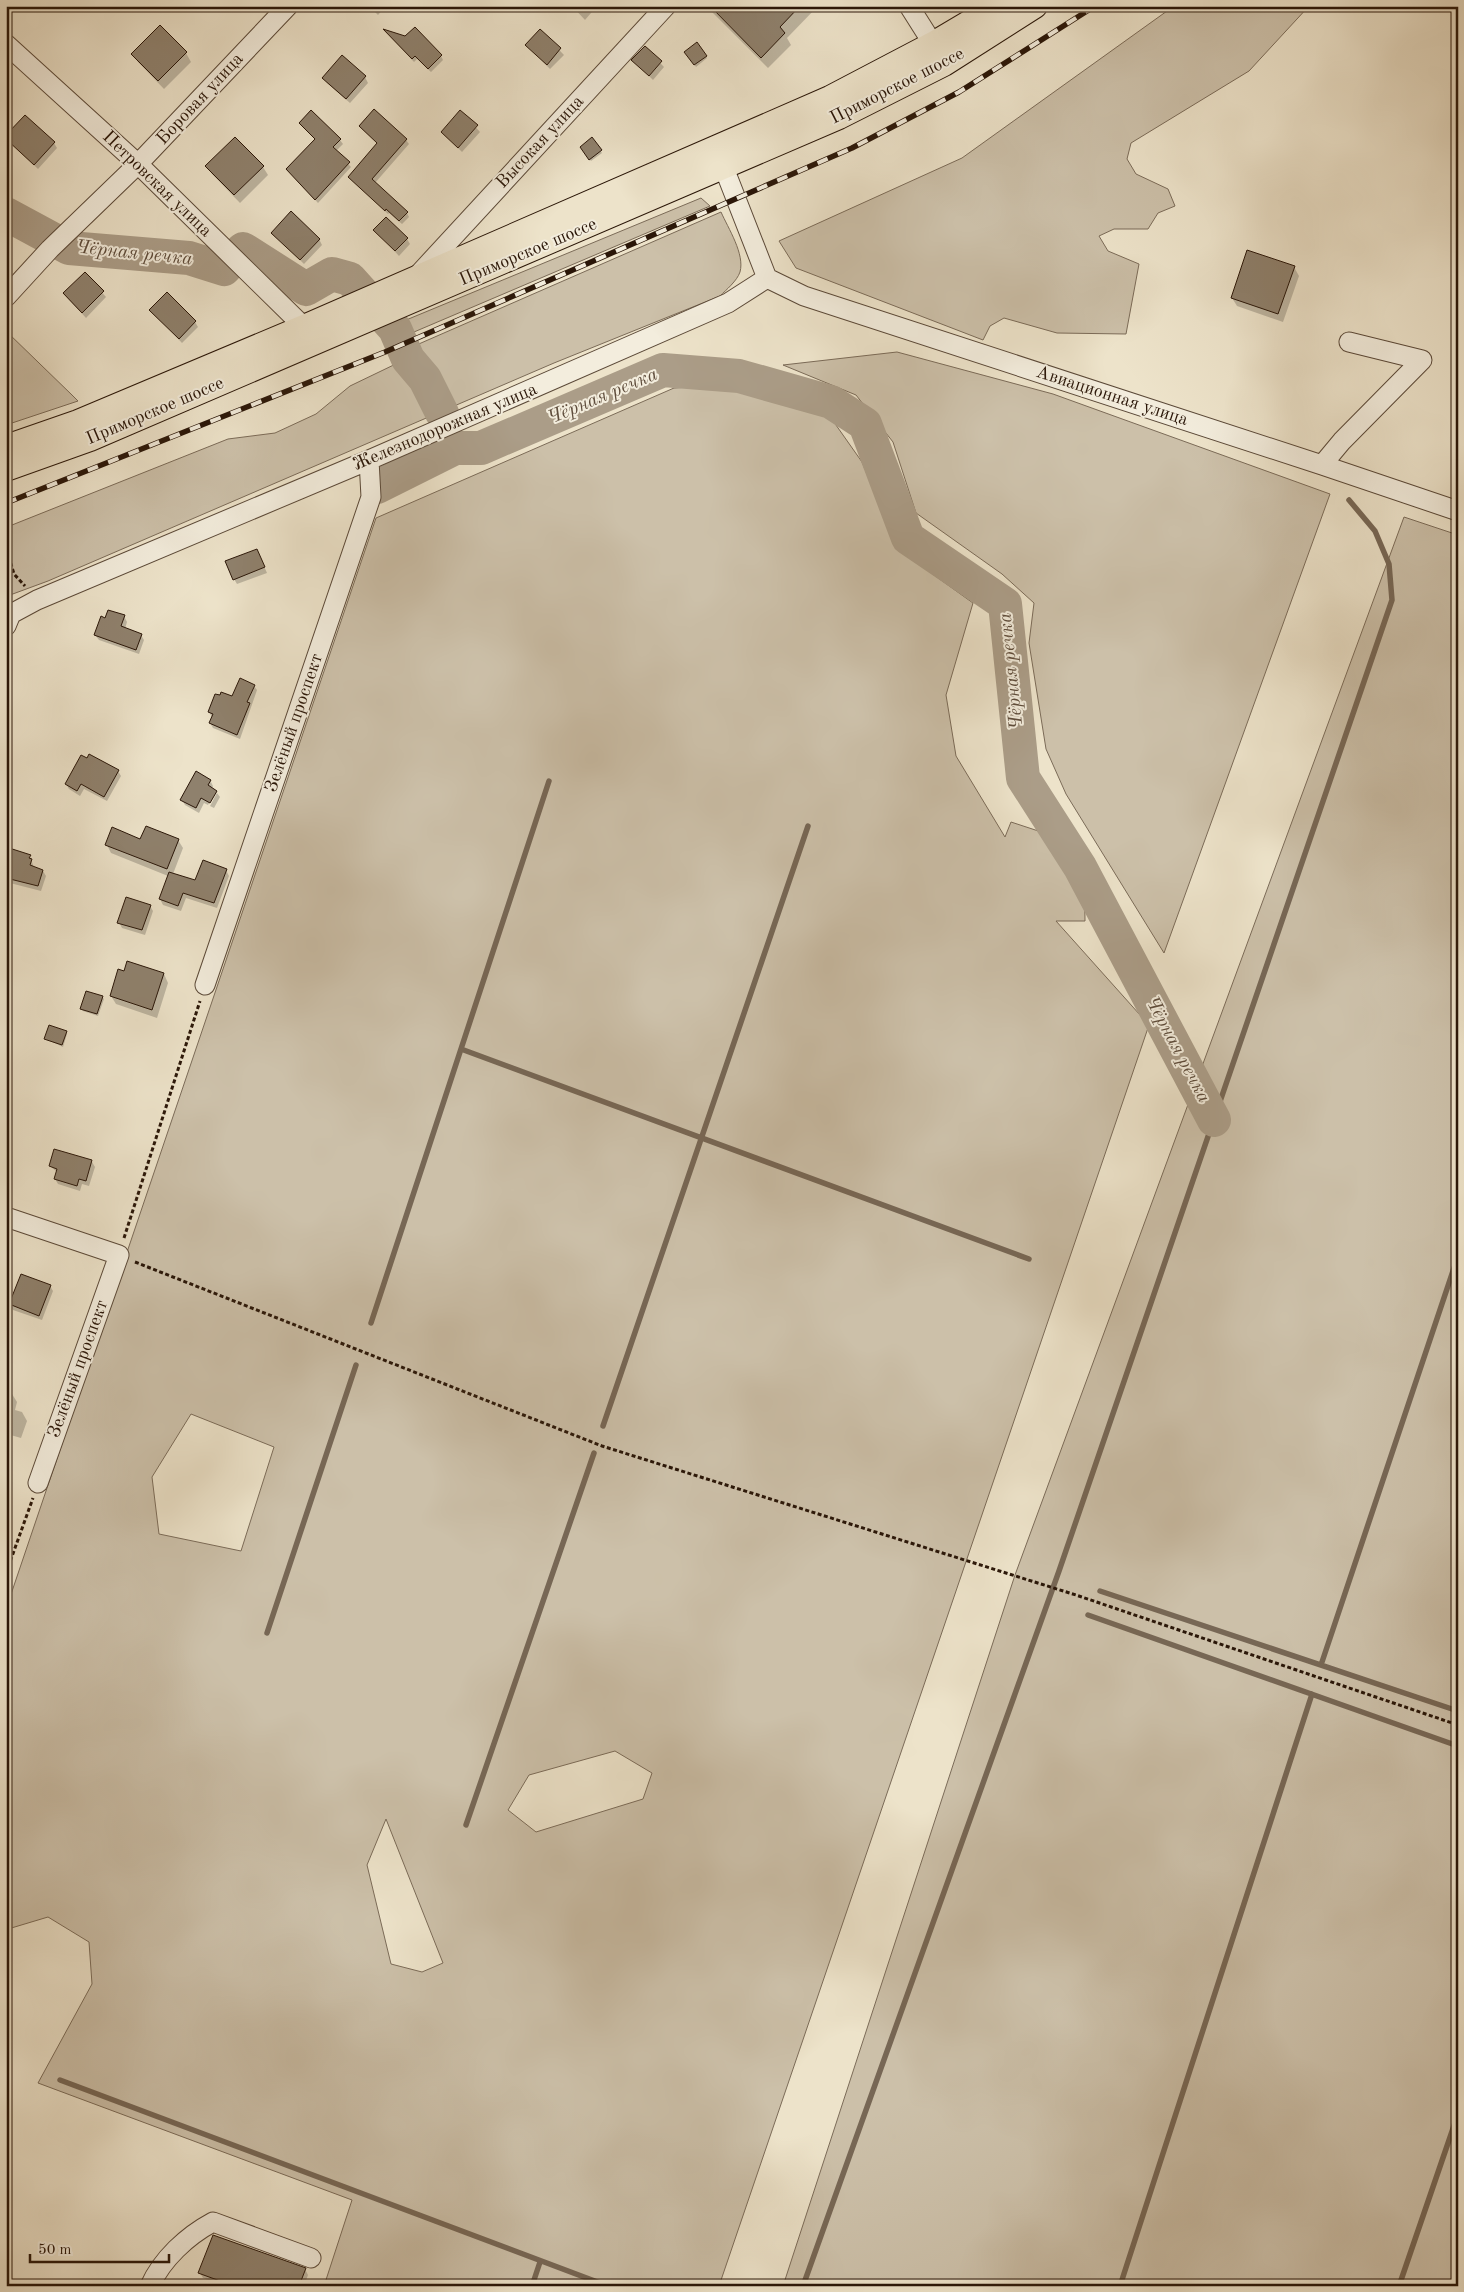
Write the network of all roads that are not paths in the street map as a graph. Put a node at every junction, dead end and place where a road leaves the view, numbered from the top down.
1 (288, 6) edge
2 (666, 6) edge
3 (909, 6) edge
4 (997, 6) edge
5 (1035, 6) edge
6 (6, 44) edge
7 (933, 44) junction
8 (138, 164) junction
9 (724, 168) junction
10 (767, 278) junction
11 (414, 279) junction
12 (6, 297) edge
13 (382, 303) junction
14 (304, 327) junction
15 (1349, 342) dead end
16 (6, 446) edge
17 (369, 460) junction
18 (1322, 465) junction
19 (6, 469) edge
20 (1458, 512) edge
21 (8, 620) edge
22 (205, 985) road end
23 (6, 1217) edge
24 (38, 1483) road end
25 (311, 2258) dead end
26 (150, 2286) edge

1 - 8 street, Боровая улица
2 - 11 street, Высокая улица
3 - 7 street
4 - 7 main road, Приморское шоссе
5 - 9 main road, Приморское шоссе
6 - 8 street, Петровская улица
7 - 11 main road, Приморское шоссе
8 - 12 street, Боровая улица
8 - 14 street, Петровская улица
9 - 10 street
9 - 13 main road, Приморское шоссе
10 - 17 street, Железнодорожная улица
10 - 18 street, Авиационная улица
11 - 13 main road, Приморское шоссе
13 - 14 main road, Приморское шоссе
13 - 19 main road, Приморское шоссе
14 - 16 main road, Приморское шоссе
15 - 18 street
17 - 21 street, Железнодорожная улица
17 - 22 street, Зелёный проспект
18 - 20 street, Авиационная улица
23 - 24 street, Зелёный проспект
25 - 26 street

